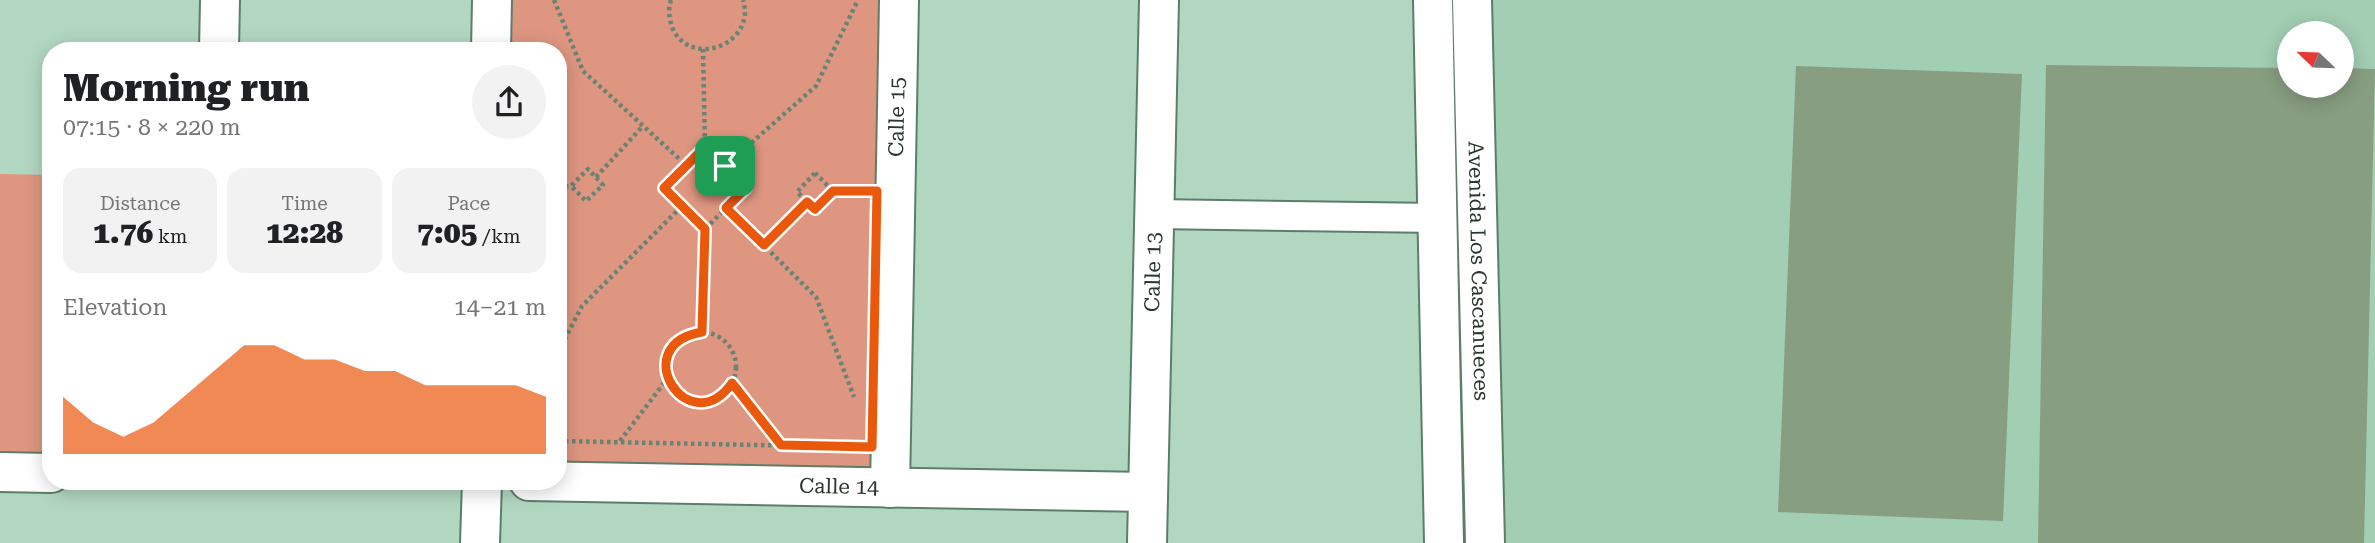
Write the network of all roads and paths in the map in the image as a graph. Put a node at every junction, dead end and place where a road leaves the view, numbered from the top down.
1 (220, 0) edge
2 (492, 0) edge
3 (554, 0) edge
4 (671, 0) edge
5 (743, 0) edge
6 (858, 0) edge
7 (899, 0) edge
8 (1159, 0) edge
9 (1472, 2) edge
10 (1434, 4) edge
11 (219, 42) edge
12 (491, 42) edge
13 (703, 49) junction
14 (643, 125) junction
15 (705, 147) junction
16 (687, 165) junction
17 (725, 166) junction
18 (596, 177) junction
19 (567, 186) edge
20 (571, 186) junction
21 (833, 191) junction
22 (866, 191) dead end
23 (807, 202) junction
24 (682, 206) junction
25 (726, 208) junction
26 (1154, 214) junction
27 (1439, 218) junction
28 (705, 229) junction
29 (764, 245) junction
30 (702, 332) junction
31 (567, 335) edge
32 (667, 379) junction
33 (732, 383) junction
34 (858, 410) dead end
35 (567, 441) edge
36 (620, 442) junction
37 (781, 445) junction
38 (859, 447) dead end
39 (0, 472) edge
40 (42, 473) edge
41 (567, 482) edge
42 (890, 488) junction
43 (481, 490) edge
44 (1148, 492) junction
45 (1443, 499) junction
46 (1484, 499) junction
47 (480, 543) edge
48 (1147, 543) edge
49 (1444, 543) edge
50 (1485, 543) edge

1 - 11 street
2 - 12 street
3 - 14 path
4 - 13 path
5 - 13 path
6 - 17 path
7 - 42 street, Calle 15
8 - 26 street, Calle 13
9 - 10 street
9 - 46 street, Avenida Los Cascanueces
10 - 27 street, Avenida Los Cascanueces
13 - 15 path
14 - 16 path
14 - 18 path
15 - 16 path
15 - 17 path
16 - 24 path
17 - 25 path
18 - 20 path
18 - 20 path
19 - 20 path
21 - 22 path
21 - 23 path
21 - 23 path
23 - 29 path
24 - 28 path
24 - 31 path
25 - 28 path
25 - 29 path
26 - 27 street
26 - 44 street, Calle 13
27 - 45 street, Avenida Los Cascanueces
28 - 30 path
29 - 34 path
30 - 32 path
30 - 33 path
32 - 33 path
32 - 36 path
33 - 37 path
35 - 36 path
36 - 37 path
37 - 38 path
39 - 40 street
41 - 42 street, Calle 14
42 - 44 street, Calle 14
43 - 47 street
44 - 48 street, Calle 13
45 - 46 street
45 - 49 street, Avenida Los Cascanueces
46 - 50 street, Avenida Los Cascanueces

